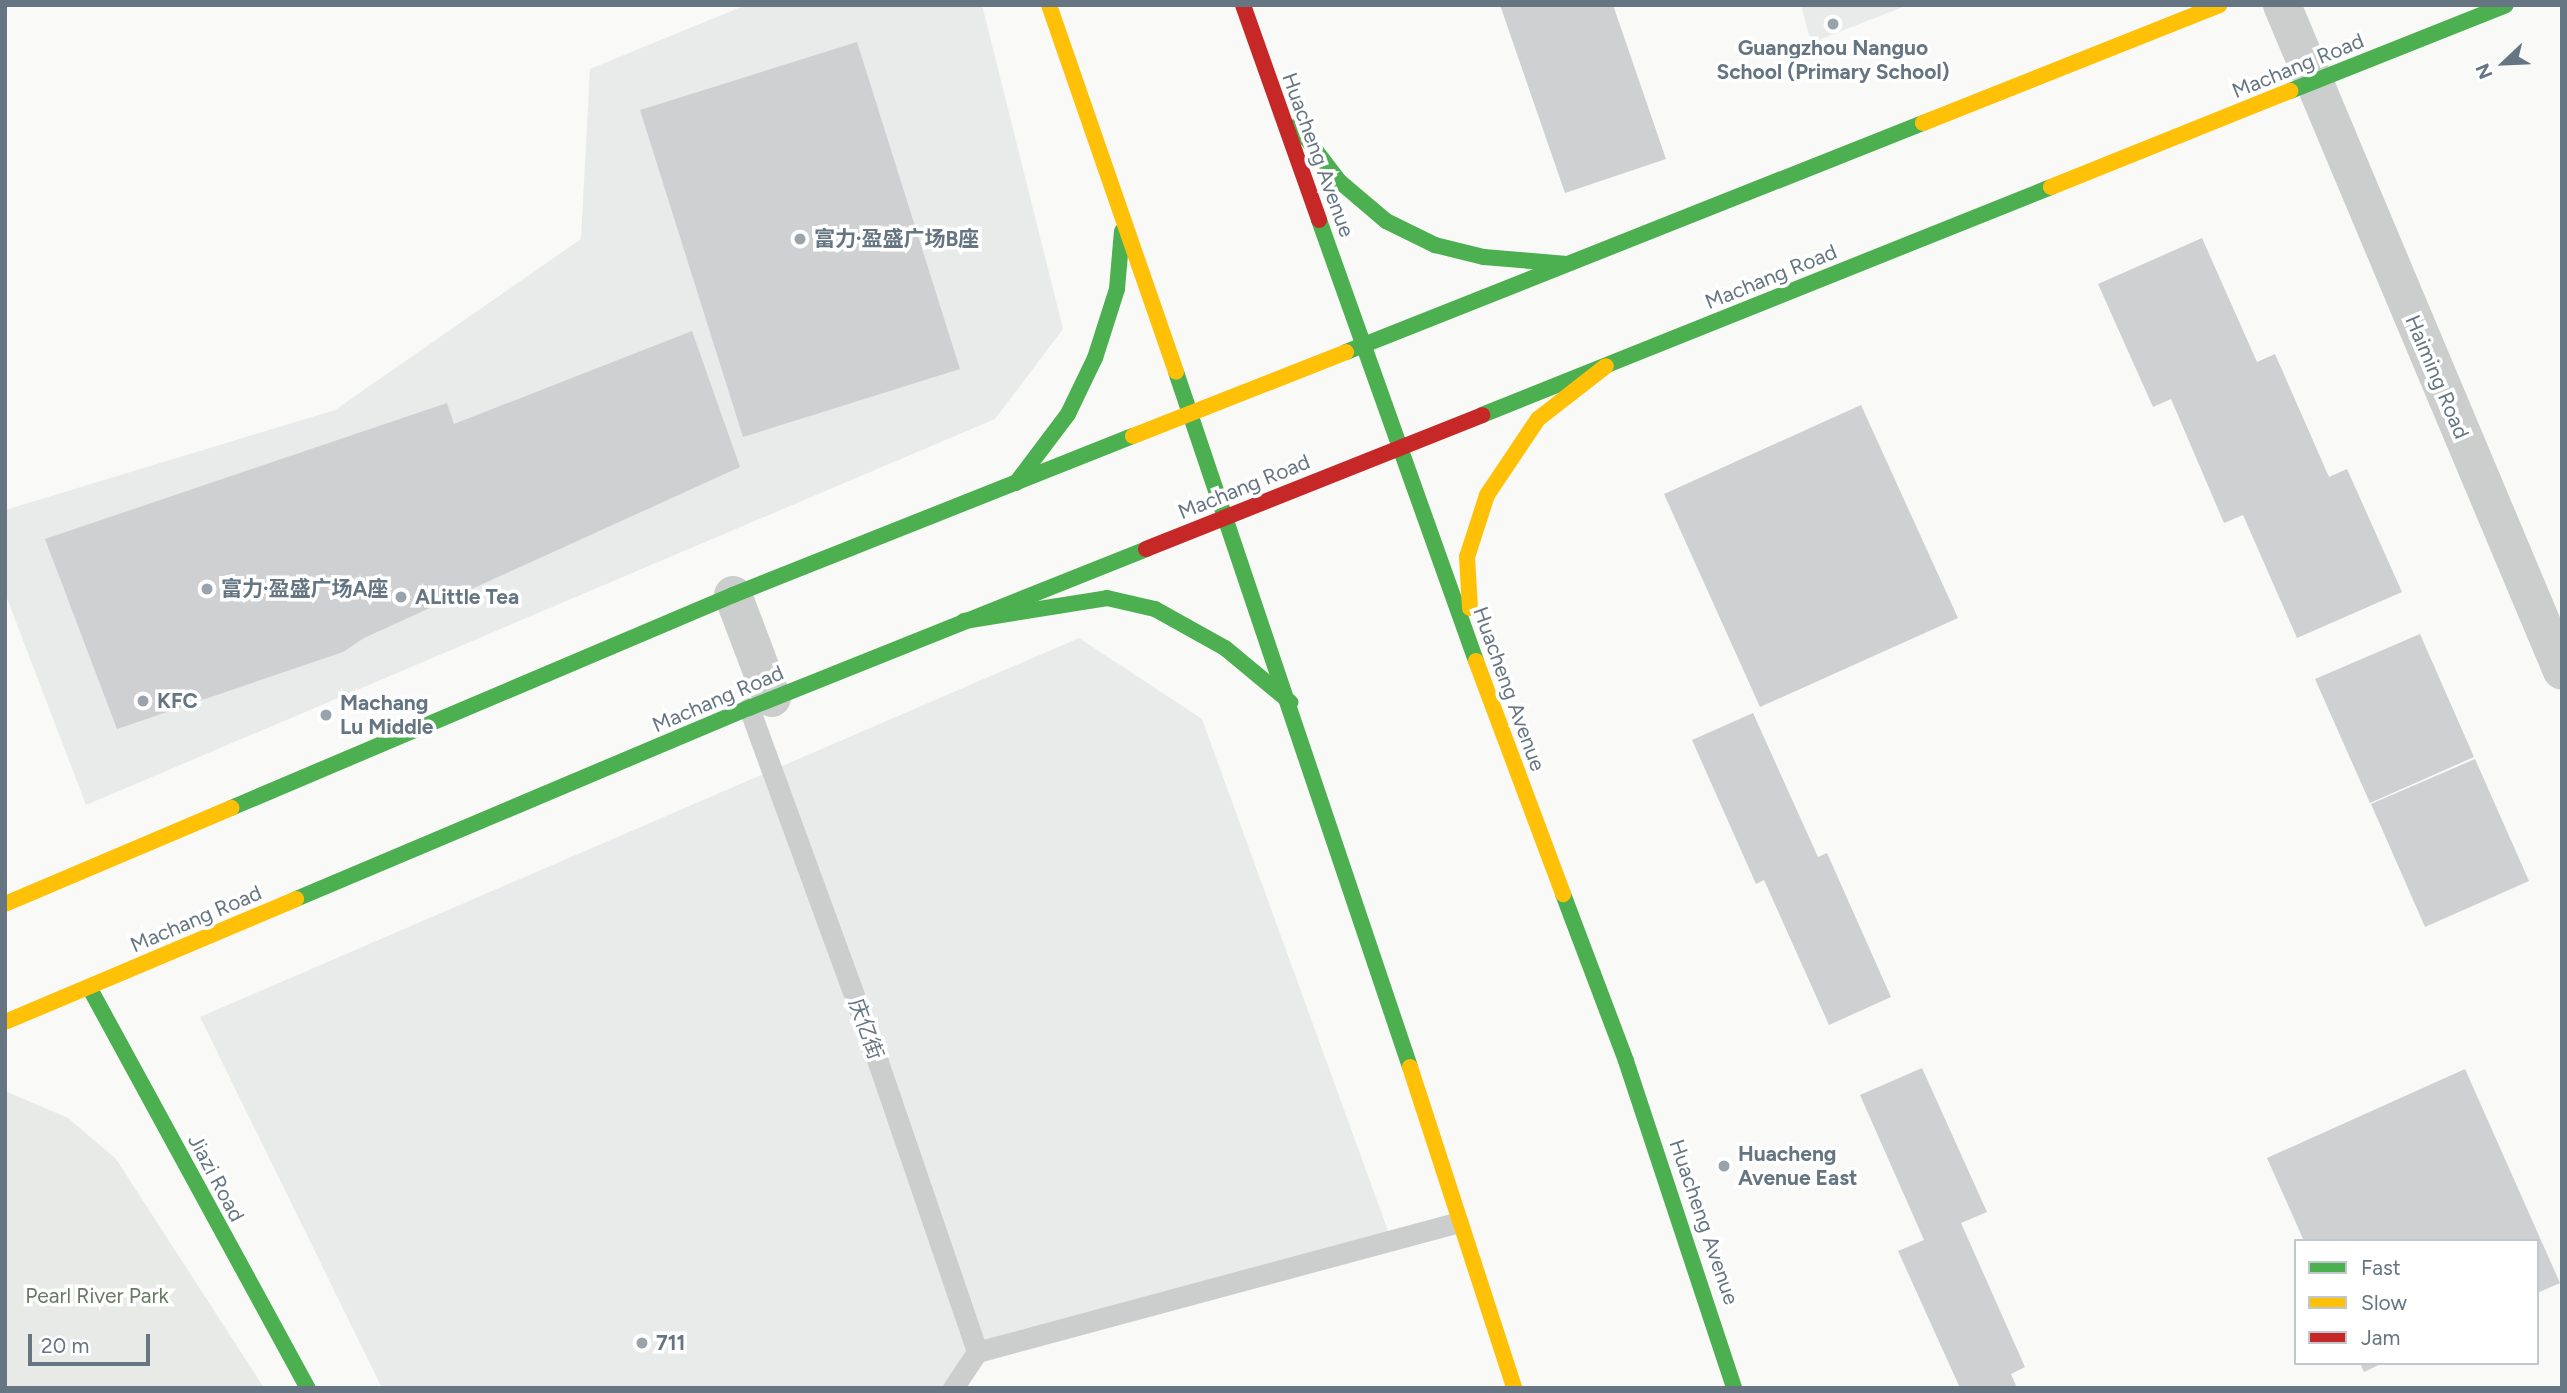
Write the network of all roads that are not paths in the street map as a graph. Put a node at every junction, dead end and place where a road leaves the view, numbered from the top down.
1 (1049, 5) edge
2 (1242, 5) edge
3 (2219, 5) edge
4 (2282, 5) edge
5 (2506, 5) edge
6 (2313, 82) junction
7 (1276, 98) junction
8 (1123, 218) junction
9 (1567, 264) junction
10 (1363, 345) junction
11 (1606, 366) junction
12 (1191, 413) junction
13 (1400, 447) junction
14 (1016, 483) junction
15 (1227, 516) junction
16 (733, 595) junction
17 (964, 621) junction
18 (1474, 655) junction
19 (2562, 671) edge
20 (760, 703) junction
21 (1291, 703) junction
22 (5, 904) edge
23 (89, 987) junction
24 (5, 1023) edge
25 (1458, 1222) dead end
26 (977, 1352) junction
27 (309, 1388) edge
28 (953, 1388) edge
29 (1514, 1388) edge
30 (1734, 1388) edge

1 - 8 main road
2 - 7 main road, Huacheng Avenue
3 - 9 main road
4 - 6 street, Haiming Road
5 - 6 main road, Machang Road
6 - 11 main road, Machang Road
6 - 19 street, Haiming Road
7 - 9 main road
7 - 10 main road, Huacheng Avenue
8 - 12 main road
8 - 14 main road
9 - 10 main road
10 - 12 main road
10 - 13 main road, Huacheng Avenue
11 - 13 main road, Machang Road
11 - 18 main road
12 - 14 main road
12 - 15 main road
13 - 15 main road, Machang Road
13 - 18 main road, Huacheng Avenue
14 - 16 main road
15 - 17 main road, Machang Road
15 - 21 main road
16 - 20 street
16 - 22 main road
17 - 20 main road, Machang Road
17 - 21 main road
18 - 30 main road, Huacheng Avenue
20 - 23 main road, Machang Road
20 - 26 lane, 庆亿街
21 - 29 main road
23 - 24 main road, Machang Road
23 - 27 main road, Jiazi Road
25 - 26 lane
26 - 28 lane

